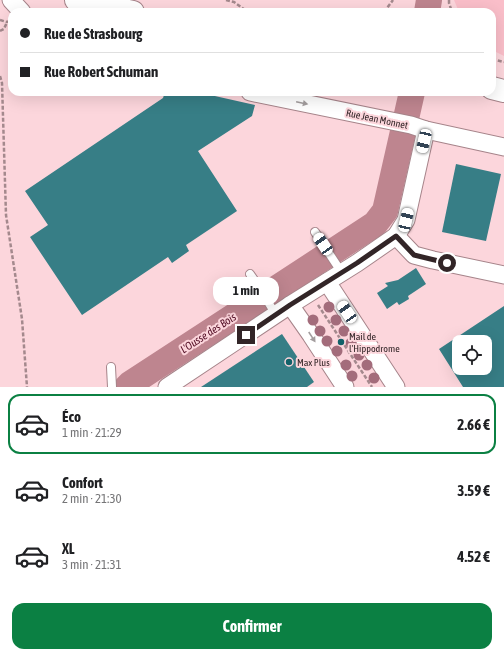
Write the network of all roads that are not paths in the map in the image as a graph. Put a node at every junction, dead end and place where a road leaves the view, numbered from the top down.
1 (11, 0) edge
2 (76, 0) edge
3 (18, 8) edge
4 (114, 8) edge
5 (269, 96) edge
6 (412, 126) junction
7 (504, 147) edge
8 (315, 232) dead end
9 (396, 236) junction
10 (342, 273) junction
11 (250, 274) dead end
12 (504, 275) edge
13 (327, 282) junction
14 (290, 305) junction
15 (276, 315) junction
16 (111, 367) dead end
17 (112, 387) edge
18 (167, 387) edge
19 (345, 387) edge
20 (396, 387) edge

1 - 3 street
2 - 4 main road
5 -> 6 street, Rue Jean Monnet
6 - 7 street, Rue Jean Monnet
6 - 9 street
8 - 10 lane
9 - 10 street
9 - 12 street
10 - 13 street
11 - 15 lane
13 - 14 street
13 - 20 street
14 - 15 street
14 -> 19 street
15 - 18 street
16 - 17 lane

